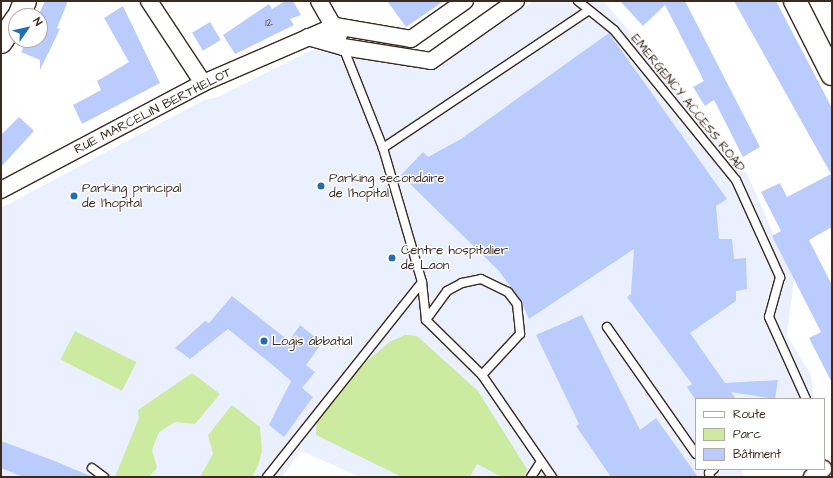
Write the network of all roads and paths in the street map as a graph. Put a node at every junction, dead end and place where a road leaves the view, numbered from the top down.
1 (149, 1) edge
2 (319, 1) edge
3 (465, 1) edge
4 (516, 1) edge
5 (578, 1) edge
6 (795, 1) edge
7 (588, 11) junction
8 (335, 26) junction
9 (8, 32) edge
10 (308, 37) junction
11 (1, 42) edge
12 (343, 47) junction
13 (832, 74) edge
14 (203, 83) junction
15 (383, 148) junction
16 (1, 190) edge
17 (422, 282) junction
18 (426, 320) junction
19 (607, 327) dead end
20 (482, 375) junction
21 (806, 398) edge
22 (695, 453) edge
23 (540, 463) junction
24 (92, 468) dead end
25 (822, 470) edge
26 (104, 477) edge
27 (266, 477) edge
28 (531, 477) edge
29 (552, 477) edge
30 (812, 477) edge

1 - 14 street
2 - 8 street
3 - 8 street
4 - 12 street
5 - 7 lane, EMERGENCY ACCESS ROAD
6 - 13 street
7 - 15 lane
7 - 21 lane, EMERGENCY ACCESS ROAD
8 - 10 street, RUE MARCELIN BERTHELOT
8 - 12 street
9 - 11 street
10 - 12 street
10 - 14 street, RUE MARCELIN BERTHELOT
12 - 15 lane
14 - 16 street, RUE MARCELIN BERTHELOT
15 - 17 lane
17 - 18 lane
17 - 27 lane
18 - 20 lane
18 - 20 lane
19 - 22 lane
20 - 23 lane
23 - 28 lane
23 - 29 lane
24 - 26 lane
25 - 30 street

